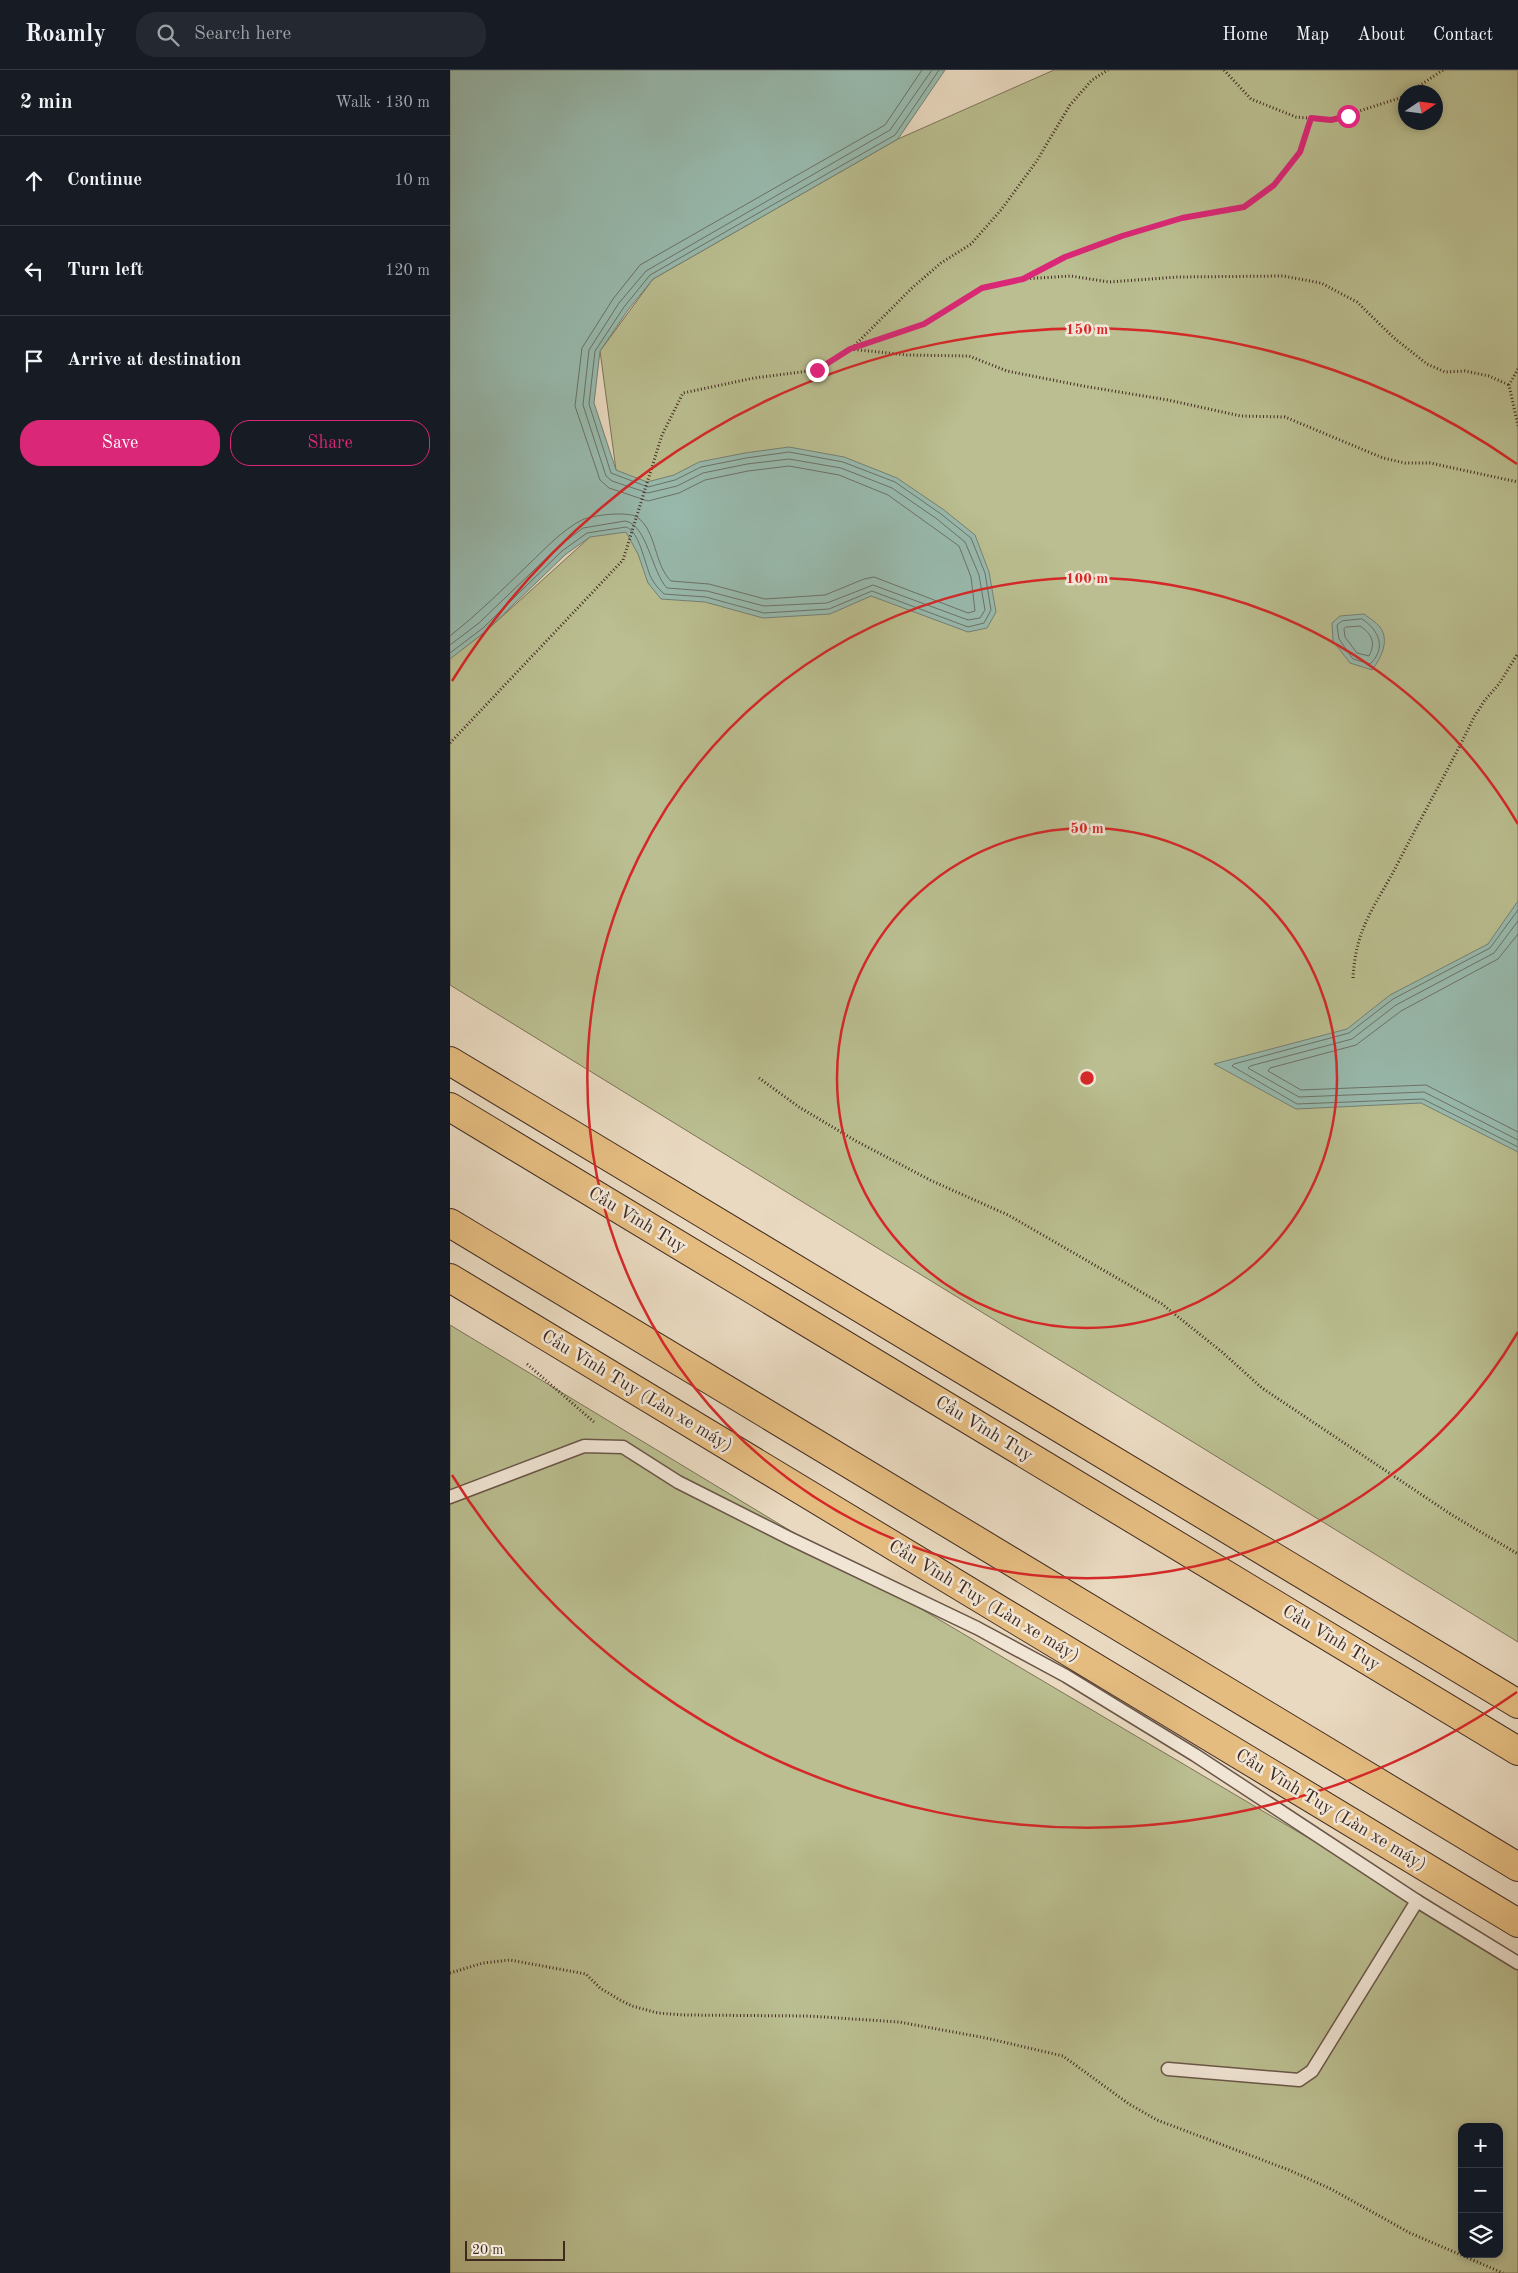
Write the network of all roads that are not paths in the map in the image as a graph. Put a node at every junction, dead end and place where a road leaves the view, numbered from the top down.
1 (450, 1061) edge
2 (450, 1107) edge
3 (450, 1223) edge
4 (450, 1278) edge
5 (450, 1497) edge
6 (1518, 1704) edge
7 (1518, 1751) edge
8 (1518, 1867) edge
9 (1417, 1901) junction
10 (1518, 1923) edge
11 (1518, 1963) edge
12 (1168, 2069) dead end

1 - 6 highway
2 - 7 highway, Cầu Vĩnh Tuy
3 - 8 highway
4 - 10 highway, Cầu Vĩnh Tuy (Làn xe máy)
5 - 9 lane
9 - 11 lane
9 - 12 lane

